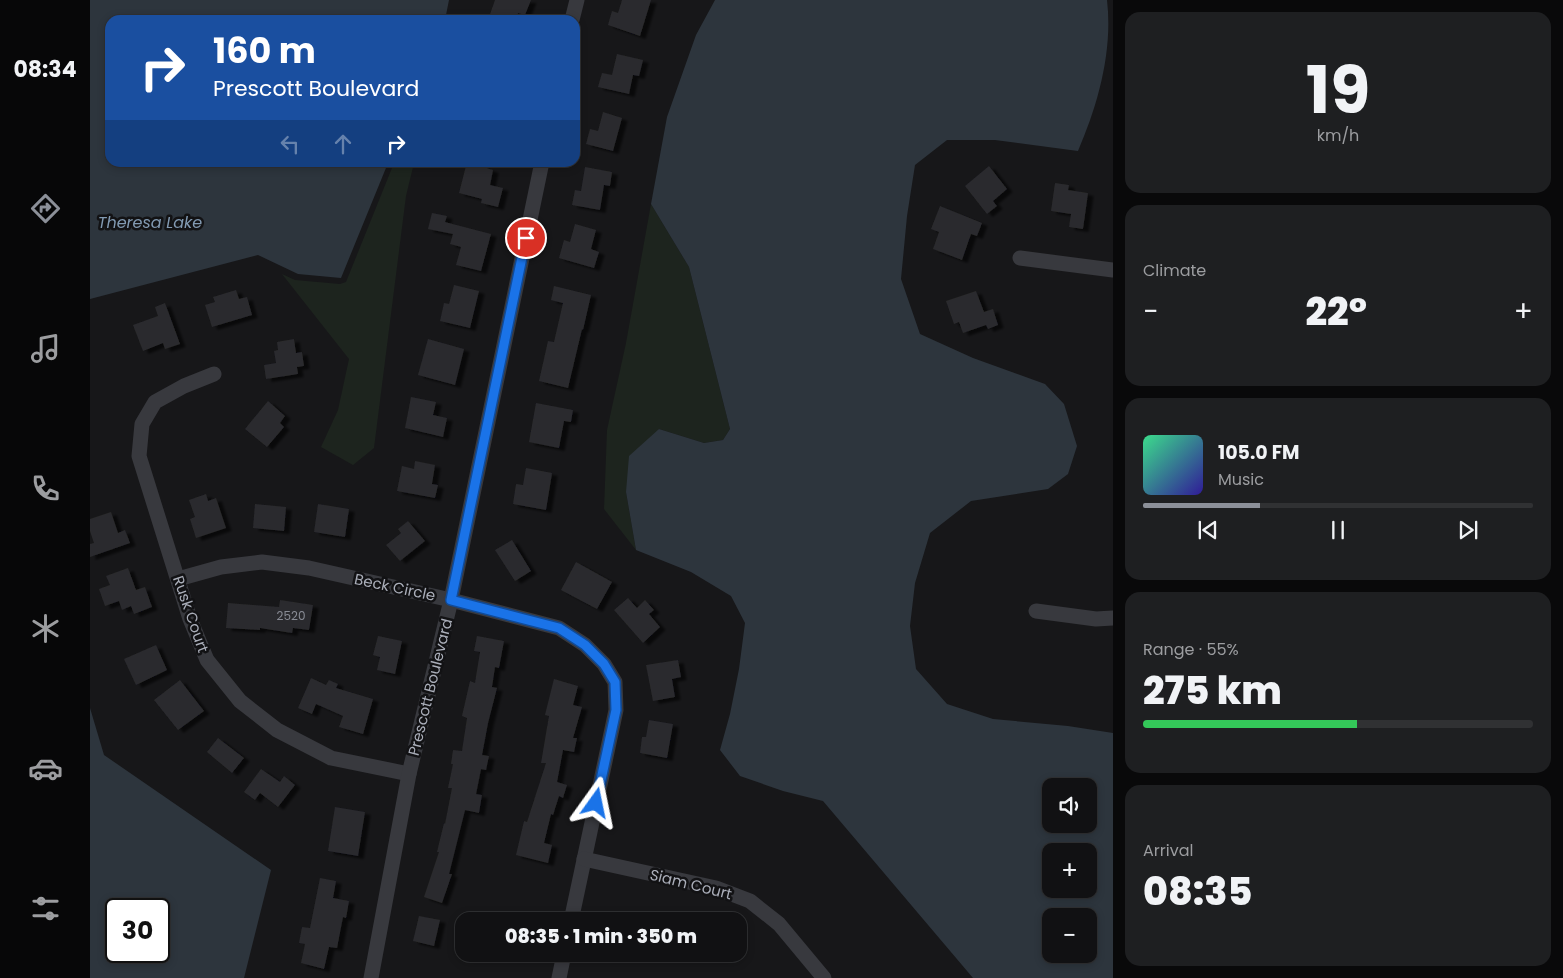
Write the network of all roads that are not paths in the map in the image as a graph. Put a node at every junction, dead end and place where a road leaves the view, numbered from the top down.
1 (576, 0) edge
2 (573, 15) edge
3 (541, 167) edge
4 (1020, 258) dead end
5 (1113, 270) edge
6 (214, 374) dead end
7 (178, 579) junction
8 (451, 600) junction
9 (1036, 611) dead end
10 (1113, 618) edge
11 (409, 774) junction
12 (584, 859) junction
13 (573, 912) edge
14 (562, 962) edge
15 (371, 978) edge
16 (558, 978) edge
17 (824, 978) edge

1 - 2 street
3 - 8 street, Prescott Boulevard
4 - 5 street
6 - 7 street, Rusk Court
7 - 8 street, Beck Circle
7 - 11 street, Rusk Court
8 - 11 street, Prescott Boulevard
8 - 12 street, Beck Circle
9 - 10 street
11 - 15 street, Prescott Boulevard
12 - 13 street, Beck Circle
12 - 17 street, Siam Court
14 - 16 street

